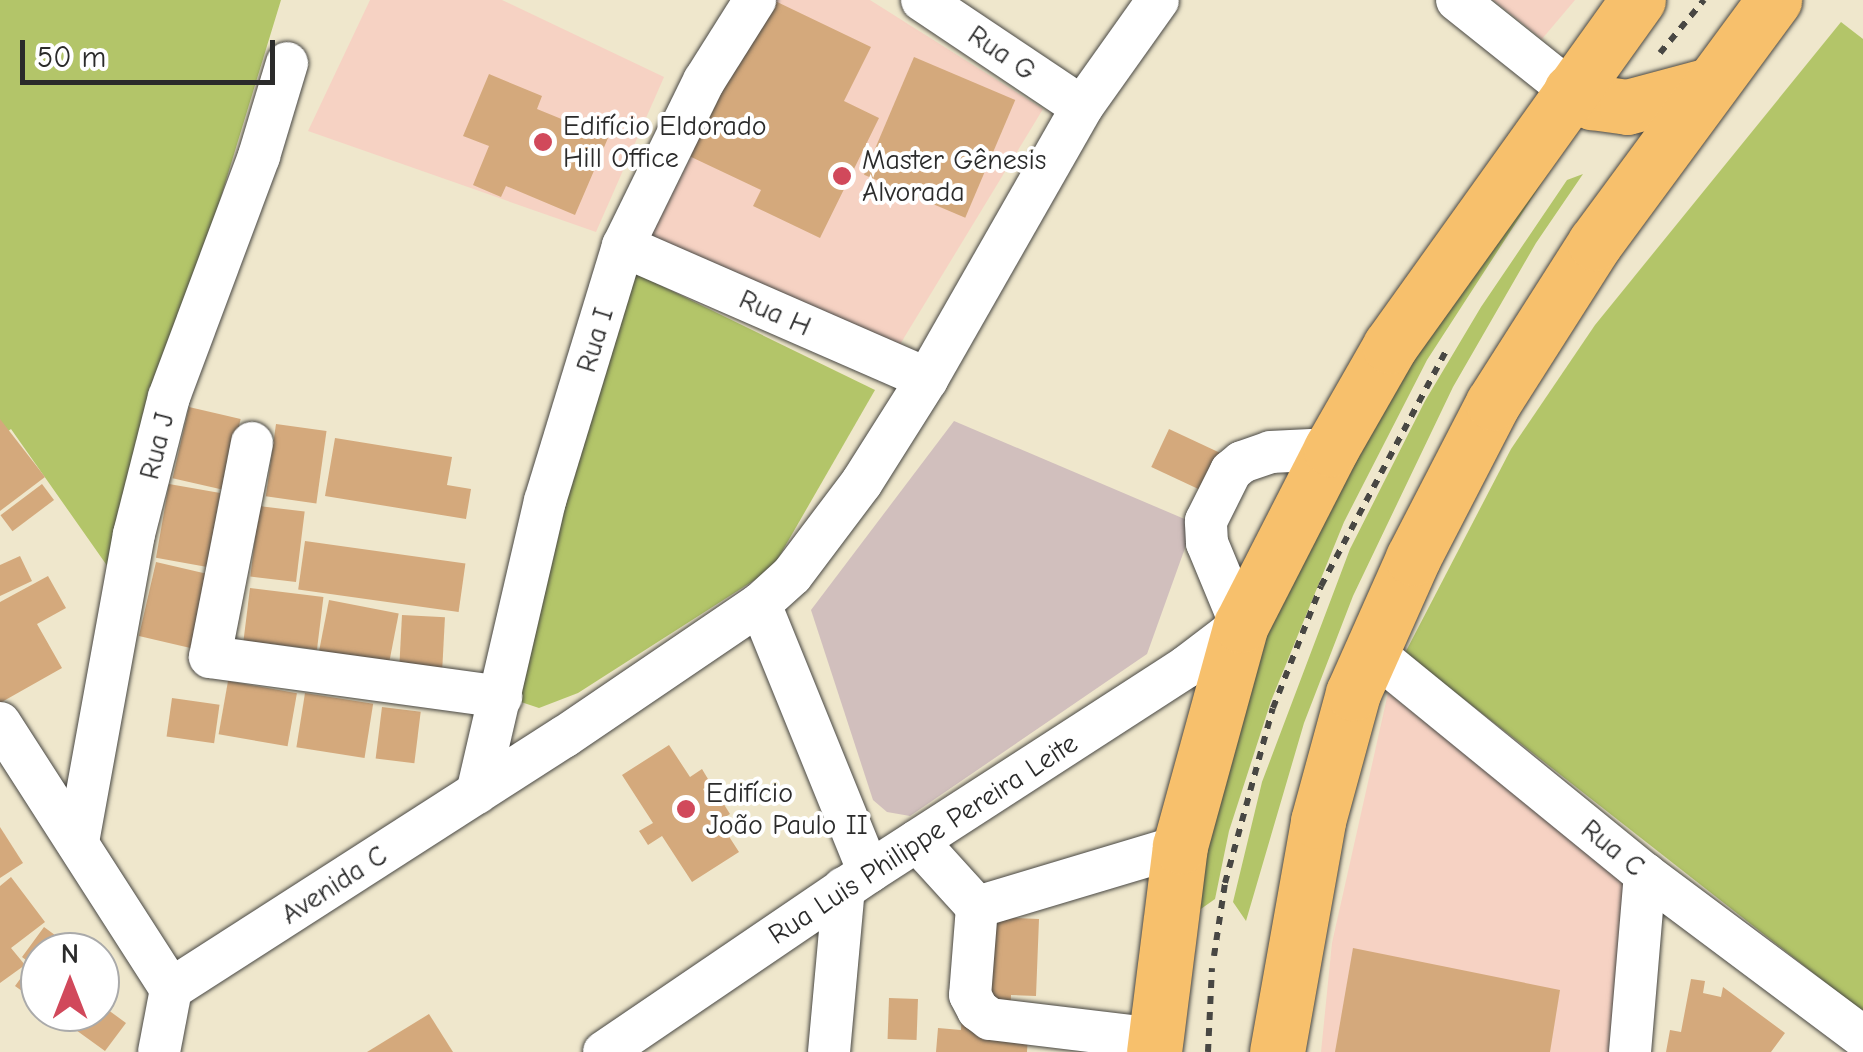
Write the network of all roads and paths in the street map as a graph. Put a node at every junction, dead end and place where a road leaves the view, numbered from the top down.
1 (755, 0) edge
2 (922, 0) edge
3 (1158, 0) edge
4 (1457, 0) edge
5 (1638, 0) edge
6 (1774, 0) edge
7 (287, 63) dead end
8 (1706, 86) junction
9 (1571, 91) junction
10 (1082, 107) junction
11 (624, 246) junction
12 (927, 379) junction
13 (252, 443) dead end
14 (1331, 449) junction
15 (760, 604) junction
16 (1241, 625) junction
17 (1370, 650) junction
18 (500, 701) junction
19 (0, 723) edge
20 (564, 737) junction
21 (477, 793) junction
22 (917, 841) junction
23 (78, 842) junction
24 (1180, 846) junction
25 (1645, 874) junction
26 (857, 880) junction
27 (977, 906) junction
28 (171, 990) junction
29 (1863, 1037) edge
30 (1154, 1045) edge
31 (159, 1052) edge
32 (604, 1052) edge
33 (828, 1052) edge
34 (1277, 1052) edge
35 (1630, 1052) edge

1 - 11 street, Rua I
2 - 10 street, Rua G
3 - 10 street, Avenida C
4 - 9 street
5 - 9 main road
6 - 8 main road
7 - 23 street, Rua J
8 - 9 main road
8 - 17 main road
9 - 14 main road
10 - 12 street, Avenida C
11 - 12 street, Rua H
11 - 18 street, Rua I
12 - 15 street, Avenida C
13 - 18 street
14 - 16 main road
14 - 16 street
15 - 20 street, Avenida C
15 - 26 street
16 - 22 street, Rua Luis Philippe Pereira Leite
16 - 24 main road
17 - 25 street, Rua C
17 - 34 main road
18 - 20 street
18 - 21 street, Rua I
19 - 23 street
20 - 21 street, Avenida C
21 - 28 street, Avenida C
22 - 26 street, Rua Luis Philippe Pereira Leite
22 - 27 street
23 - 28 street
24 - 27 street
24 - 30 main road
25 - 29 street, Rua C
25 - 35 street
26 - 32 street, Rua Luis Philippe Pereira Leite
26 - 33 street
27 - 30 street
28 - 31 street

